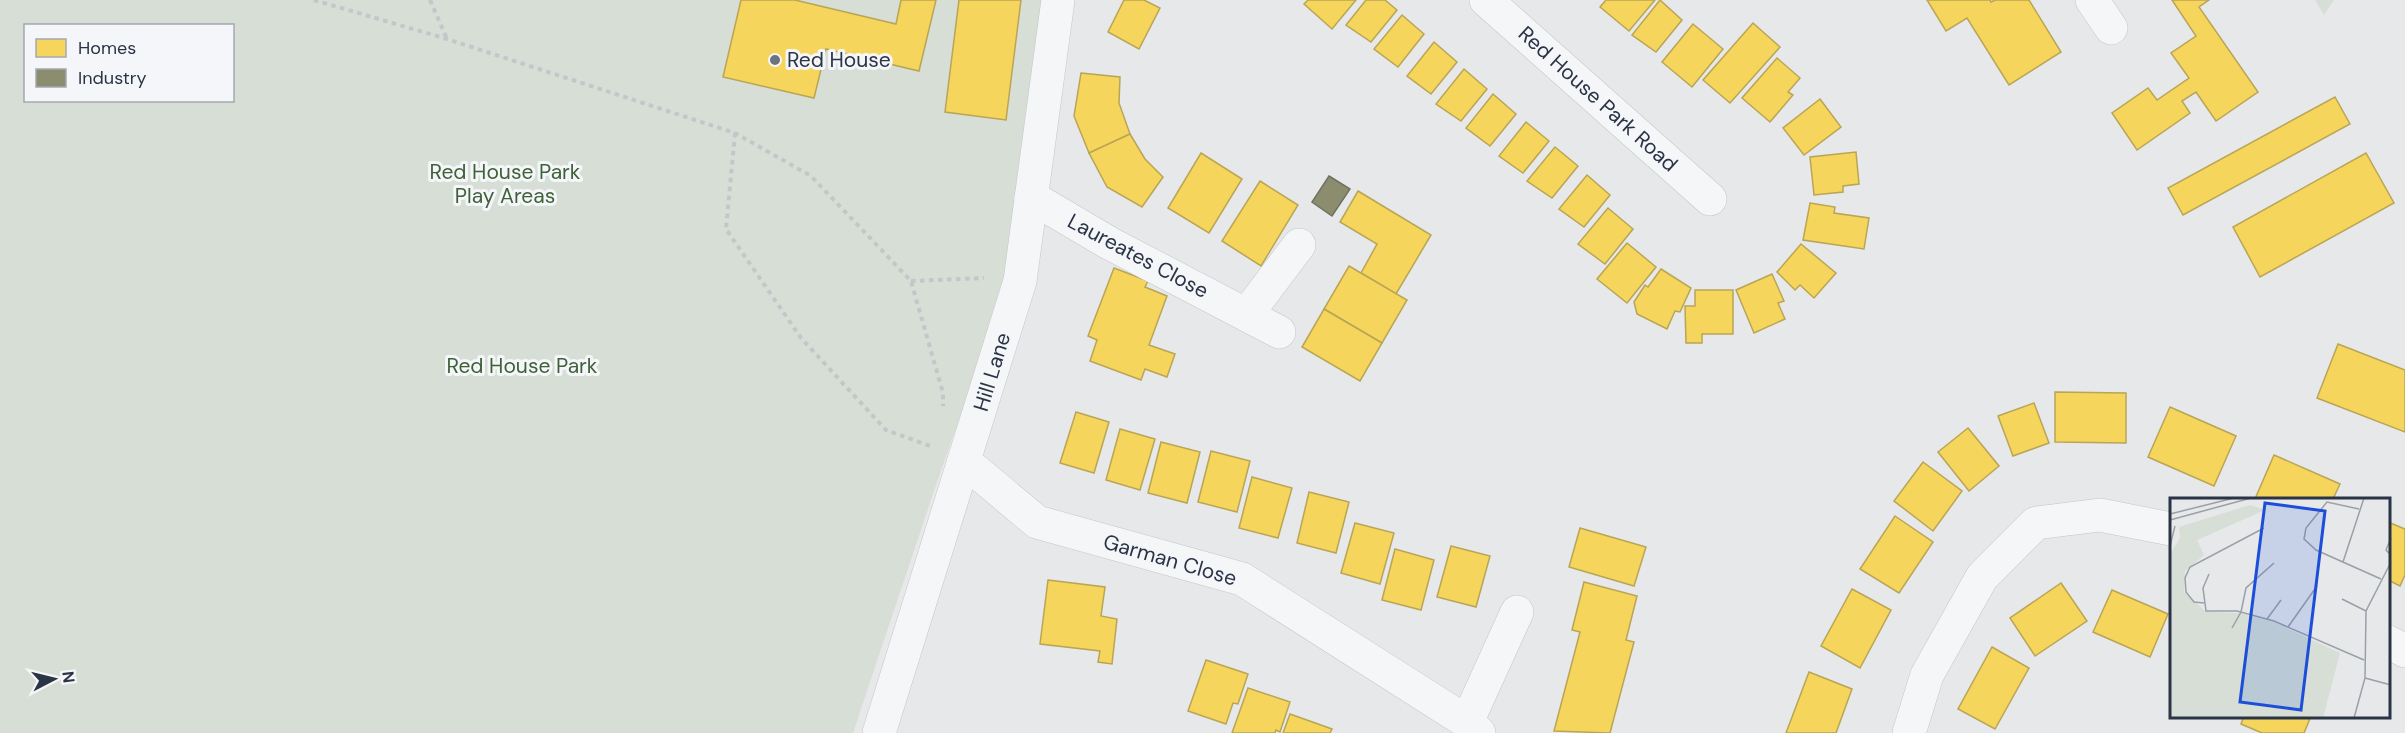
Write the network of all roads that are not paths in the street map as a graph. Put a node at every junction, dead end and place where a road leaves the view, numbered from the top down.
1 (1058, 0) edge
2 (1486, 0) edge
3 (2092, 0) edge
4 (2111, 28) dead end
5 (1031, 197) junction
6 (1710, 199) dead end
7 (1299, 245) dead end
8 (1247, 314) junction
9 (1279, 332) dead end
10 (964, 461) junction
11 (2170, 529) edge
12 (1517, 612) dead end
13 (2390, 643) edge
14 (2405, 651) edge
15 (1473, 728) edge
16 (879, 733) edge
17 (1909, 733) edge

1 - 5 street, Hill Lane
2 - 6 street, Red House Park Road
3 - 4 street
5 - 8 street, Laureates Close
5 - 10 street, Hill Lane
7 - 8 street
8 - 9 street, Laureates Close
10 - 15 street, Garman Close
10 - 16 street, Hill Lane
11 - 17 street
12 - 15 street, Garman Close
13 - 14 street

